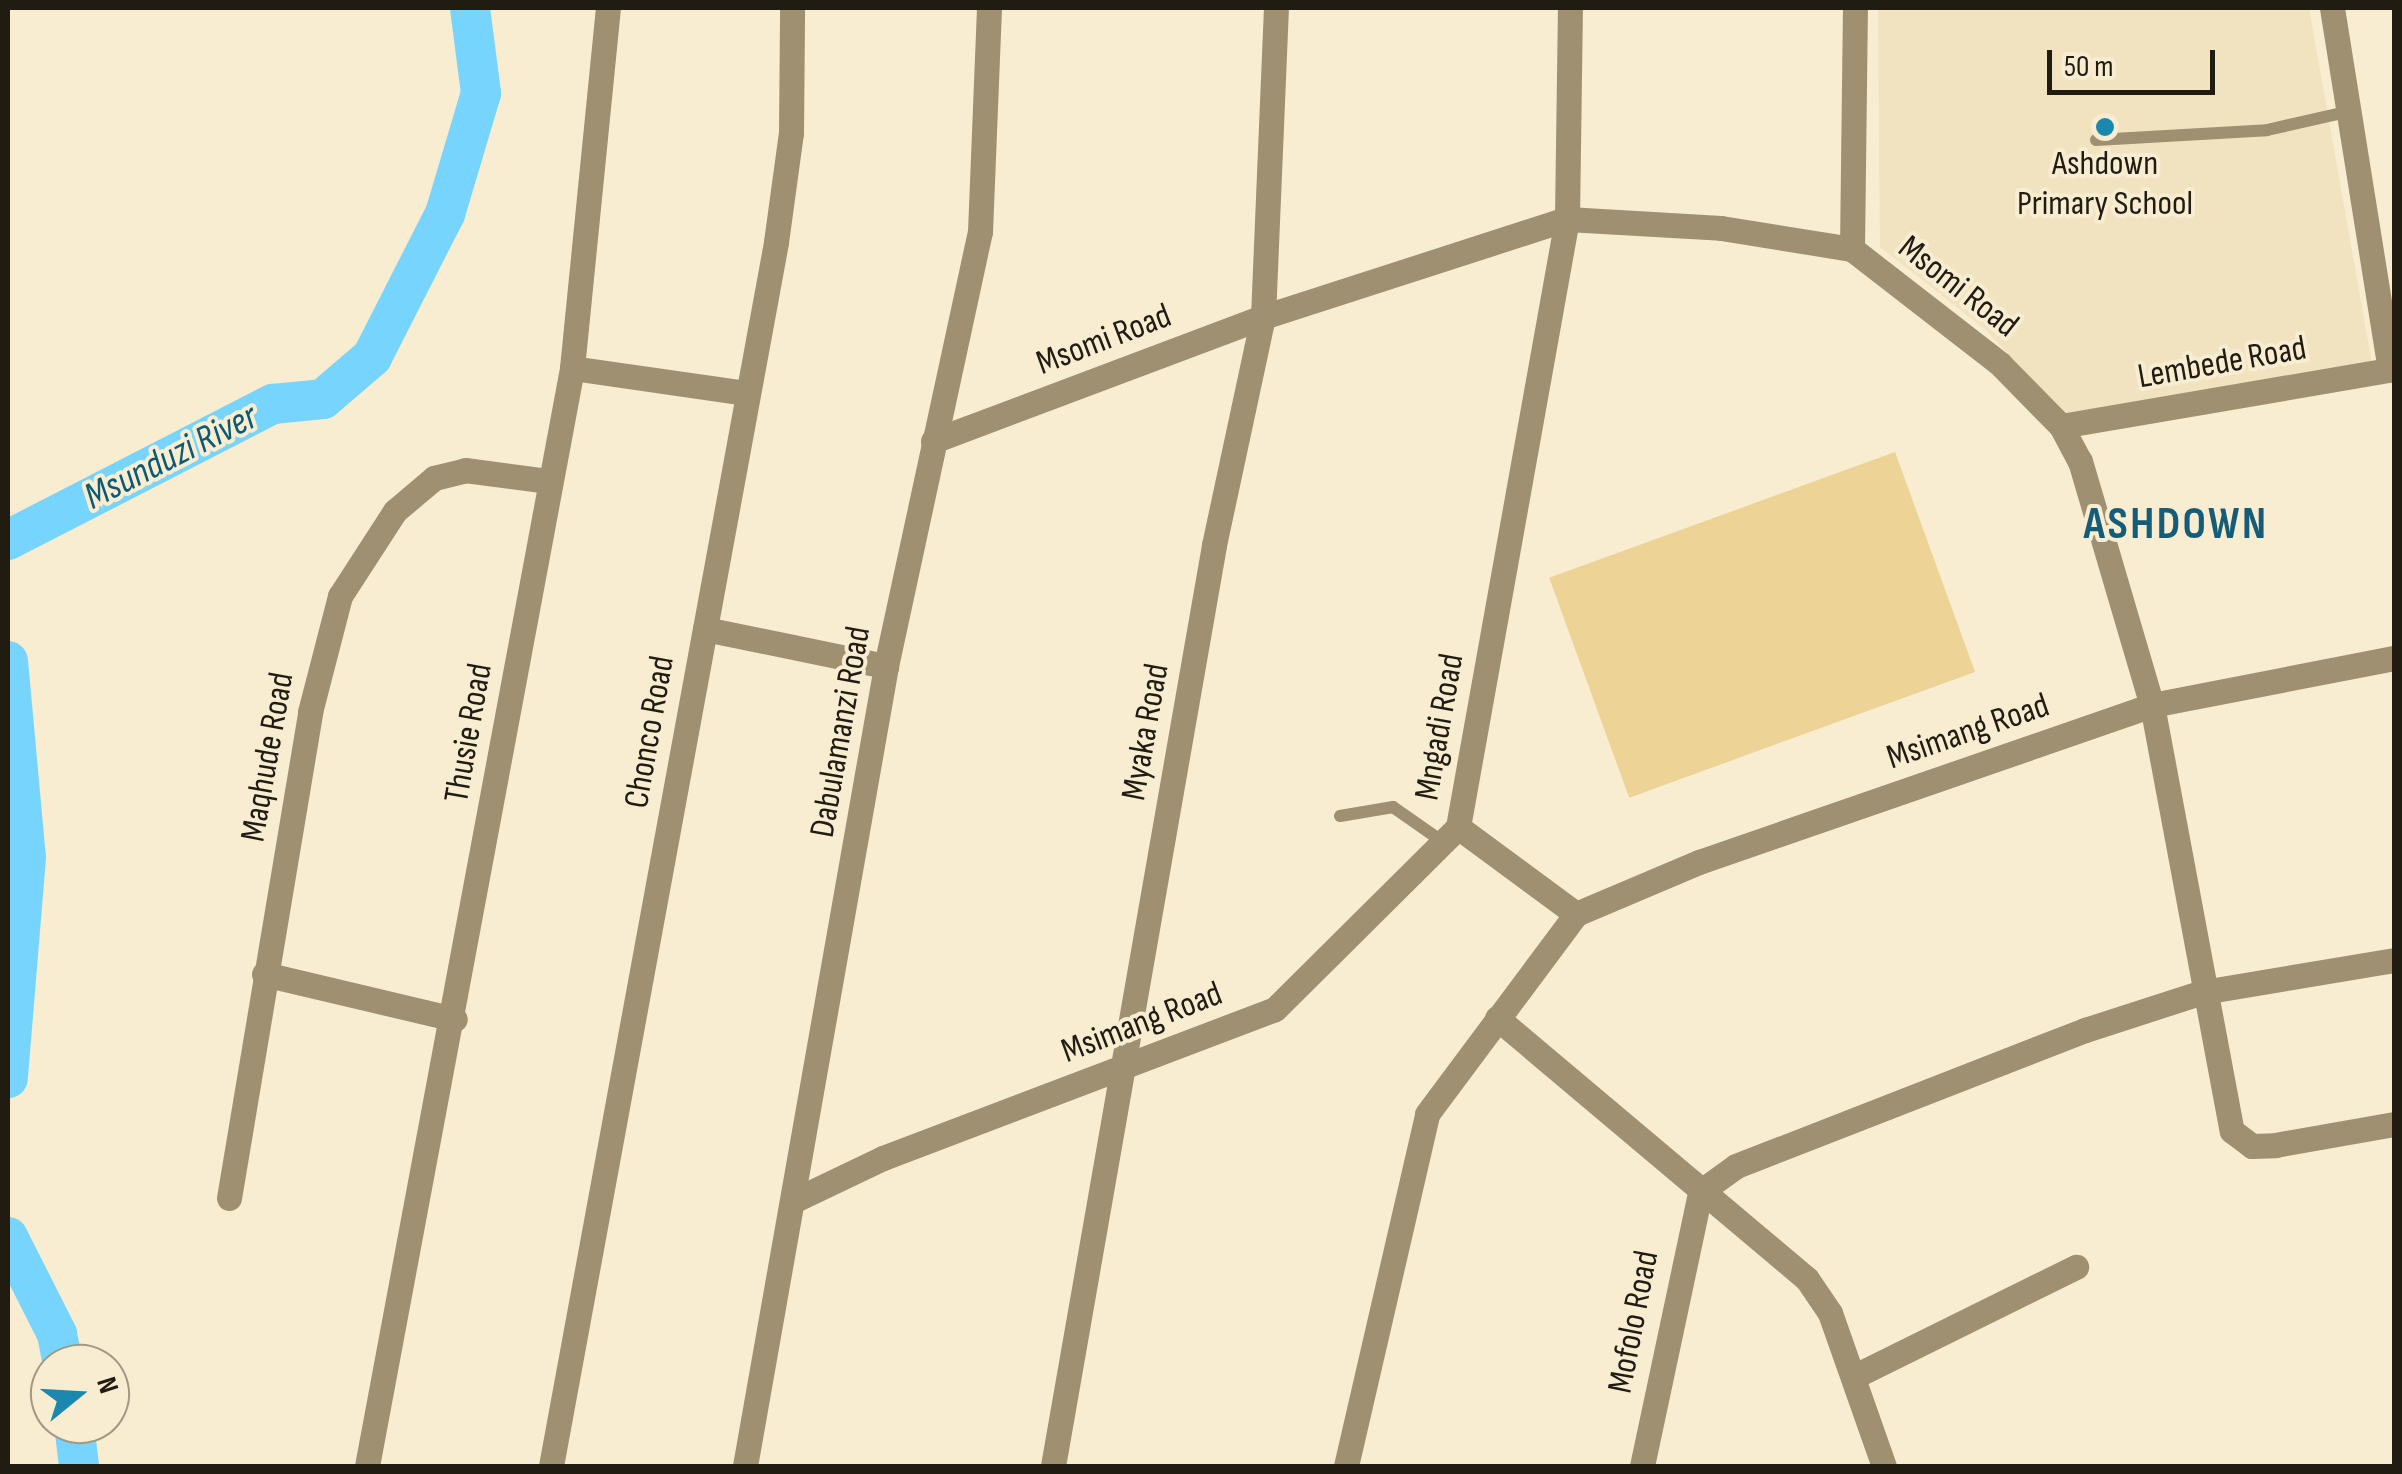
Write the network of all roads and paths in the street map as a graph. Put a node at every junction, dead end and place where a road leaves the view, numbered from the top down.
1 (608, 8) edge
2 (792, 8) edge
3 (989, 8) edge
4 (1276, 8) edge
5 (1570, 8) edge
6 (1855, 8) edge
7 (2332, 8) edge
8 (2347, 112) junction
9 (2096, 140) dead end
10 (1567, 219) junction
11 (1852, 249) junction
12 (1263, 317) junction
13 (572, 368) junction
14 (2392, 369) edge
15 (745, 393) junction
16 (2060, 426) junction
17 (933, 441) junction
18 (549, 480) junction
19 (705, 628) junction
20 (2394, 658) edge
21 (886, 666) junction
22 (2152, 705) junction
23 (1340, 816) dead end
24 (1451, 834) junction
25 (1576, 914) junction
26 (2394, 960) edge
27 (264, 974) junction
28 (2202, 992) junction
29 (1497, 1018) junction
30 (455, 1019) junction
31 (1126, 1069) junction
32 (2394, 1124) edge
33 (1700, 1192) junction
34 (229, 1198) dead end
35 (795, 1200) junction
36 (2076, 1267) dead end
37 (1853, 1377) junction
38 (367, 1466) edge
39 (551, 1466) edge
40 (745, 1466) edge
41 (1053, 1466) edge
42 (1346, 1466) edge
43 (1642, 1466) edge
44 (1884, 1466) edge

1 - 13 street, Thusie Road
2 - 15 street, Chonco Road
3 - 17 street, Dabulamanzi Road
4 - 12 street, Myaka Road
5 - 10 street, Mngadi Road
6 - 11 street
7 - 8 street
8 - 9 lane
8 - 14 street
10 - 11 street, Msomi Road
10 - 12 street, Msomi Road
10 - 24 street, Mngadi Road
11 - 16 street, Msomi Road
12 - 17 street, Msomi Road
12 - 31 street, Myaka Road
13 - 15 street
13 - 18 street, Thusie Road
14 - 16 street, Lembede Road
15 - 19 street, Chonco Road
16 - 22 street, Msomi Road
17 - 21 street, Dabulamanzi Road
18 - 27 street, Maqhude Road
18 - 30 street, Thusie Road
19 - 21 street
19 - 39 street, Chonco Road
20 - 22 street, Msimang Road
21 - 35 street, Dabulamanzi Road
22 - 25 street, Msimang Road
22 - 28 street, Msomi Road
23 - 24 lane
24 - 25 street, Mngadi Road
24 - 31 street, Msimang Road
25 - 29 street
26 - 28 street
27 - 30 street
27 - 34 street, Maqhude Road
28 - 32 street, Msomi Road
28 - 33 street
29 - 33 street
29 - 42 street
30 - 38 street, Thusie Road
31 - 35 street, Msimang Road
31 - 41 street, Myaka Road
33 - 37 street
33 - 43 street, Mofolo Road
35 - 40 street, Dabulamanzi Road
36 - 37 street
37 - 44 street

